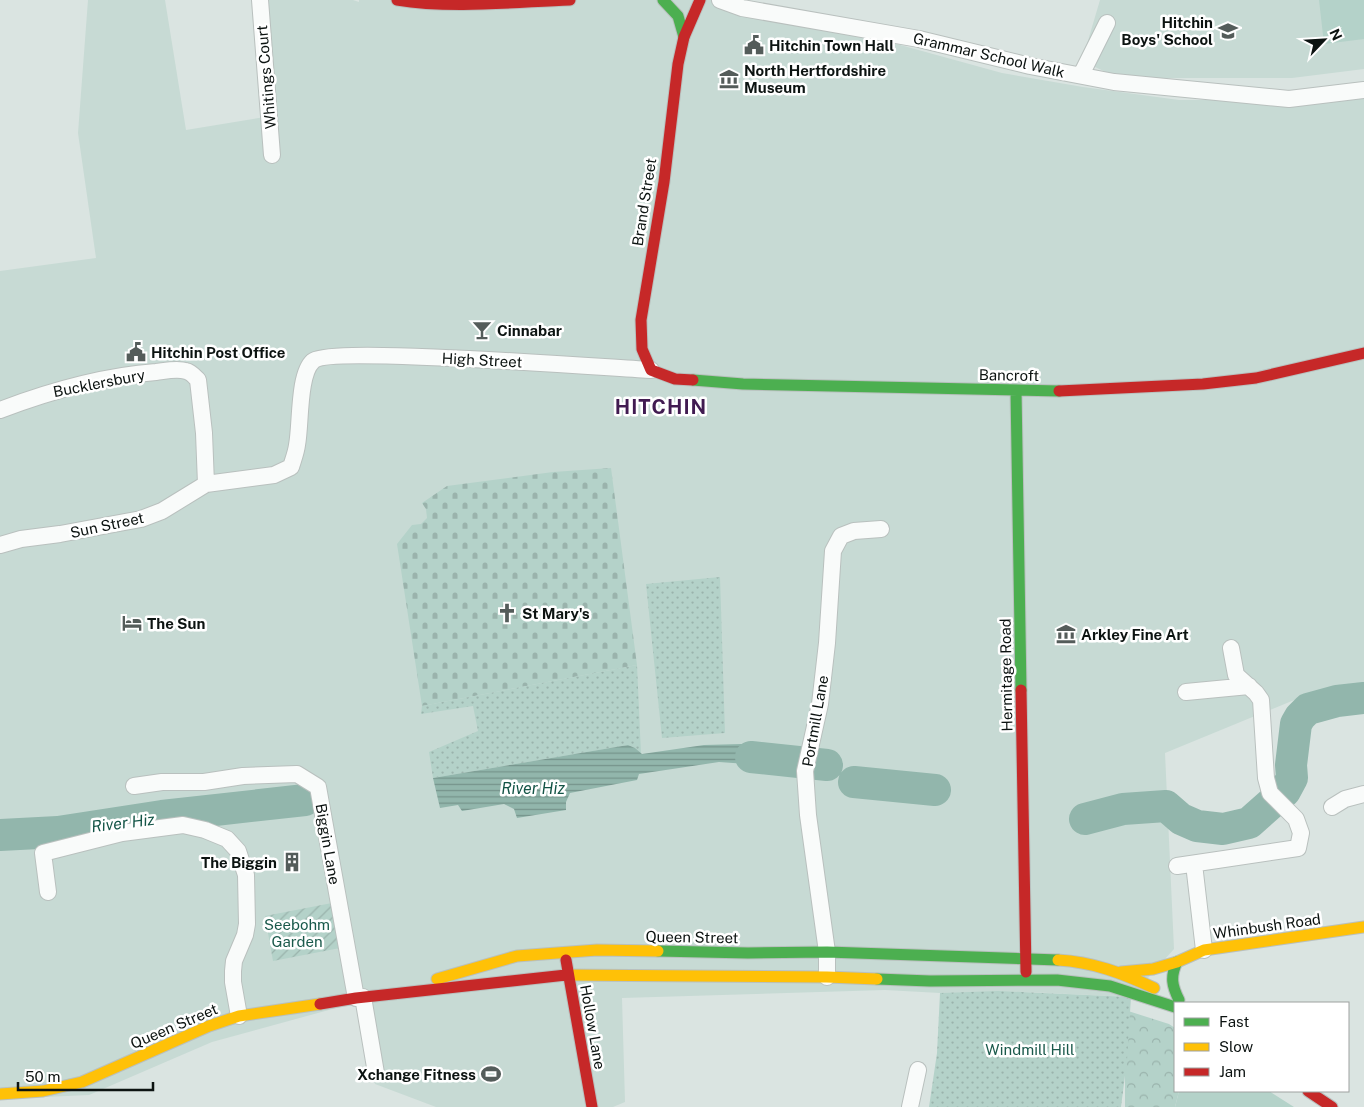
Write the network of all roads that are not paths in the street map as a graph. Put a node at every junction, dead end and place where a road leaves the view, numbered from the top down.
1 (260, 0) edge
2 (397, 0) edge
3 (570, 0) edge
4 (699, 0) edge
5 (720, 0) edge
6 (668, 4) edge
7 (1107, 23) dead end
8 (684, 37) junction
9 (1081, 75) junction
10 (1364, 90) edge
11 (272, 155) dead end
12 (1364, 353) edge
13 (651, 370) junction
14 (1016, 391) junction
15 (0, 410) edge
16 (206, 484) junction
17 (881, 529) dead end
18 (0, 545) edge
19 (1232, 648) dead end
20 (1249, 686) junction
21 (1186, 692) dead end
22 (134, 786) dead end
23 (1364, 794) edge
24 (1332, 807) dead end
25 (1194, 864) junction
26 (1177, 866) dead end
27 (48, 892) dead end
28 (1364, 927) edge
29 (1204, 950) junction
30 (565, 952) junction
31 (827, 952) junction
32 (1026, 959) junction
33 (1177, 962) junction
34 (1120, 972) junction
35 (569, 975) junction
36 (826, 977) junction
37 (1026, 981) junction
38 (359, 998) junction
39 (1175, 1002) edge
40 (1178, 1002) edge
41 (1174, 1003) edge
42 (239, 1016) junction
43 (918, 1070) dead end
44 (376, 1073) dead end
45 (1310, 1092) edge
46 (0, 1094) edge
47 (592, 1107) edge
48 (910, 1107) edge
49 (1332, 1107) edge

1 - 11 street, Whitings Court
2 - 3 main road
4 - 6 street
4 - 8 main road, Brand Street
5 - 9 street, Grammar School Walk
6 - 8 main road
7 - 9 street, Grammar School Walk
8 - 13 main road, Brand Street
9 - 10 street, Grammar School Walk
12 - 14 main road, Bancroft
13 - 14 main road, Bancroft
13 - 16 street, High Street
14 - 32 main road, Hermitage Road
15 - 16 street, Bucklersbury
16 - 18 street, Sun Street
17 - 31 street, Portmill Lane
19 - 20 street
20 - 21 street
20 - 25 street
22 - 38 street, Biggin Lane
23 - 24 street
25 - 26 street
25 - 29 street
27 - 42 street
28 - 29 main road, Whinbush Road
29 - 33 main road, Whinbush Road
30 - 31 main road, Queen Street
30 - 35 main road, Hollow Lane
30 - 38 main road, Queen Street
31 - 32 main road, Queen Street
31 - 36 street, Portmill Lane
32 - 34 main road, Queen Street
32 - 37 main road, Hermitage Road
33 - 34 main road, Whinbush Road
33 - 40 main road
34 - 39 main road
35 - 36 main road, Queen Street
35 - 38 main road, Queen Street
35 - 47 main road, Hollow Lane
36 - 37 main road, Queen Street
37 - 41 main road, Queen Street
38 - 42 main road, Queen Street
38 - 44 street, Biggin Lane
42 - 46 main road, Queen Street
43 - 48 street
45 - 49 main road

